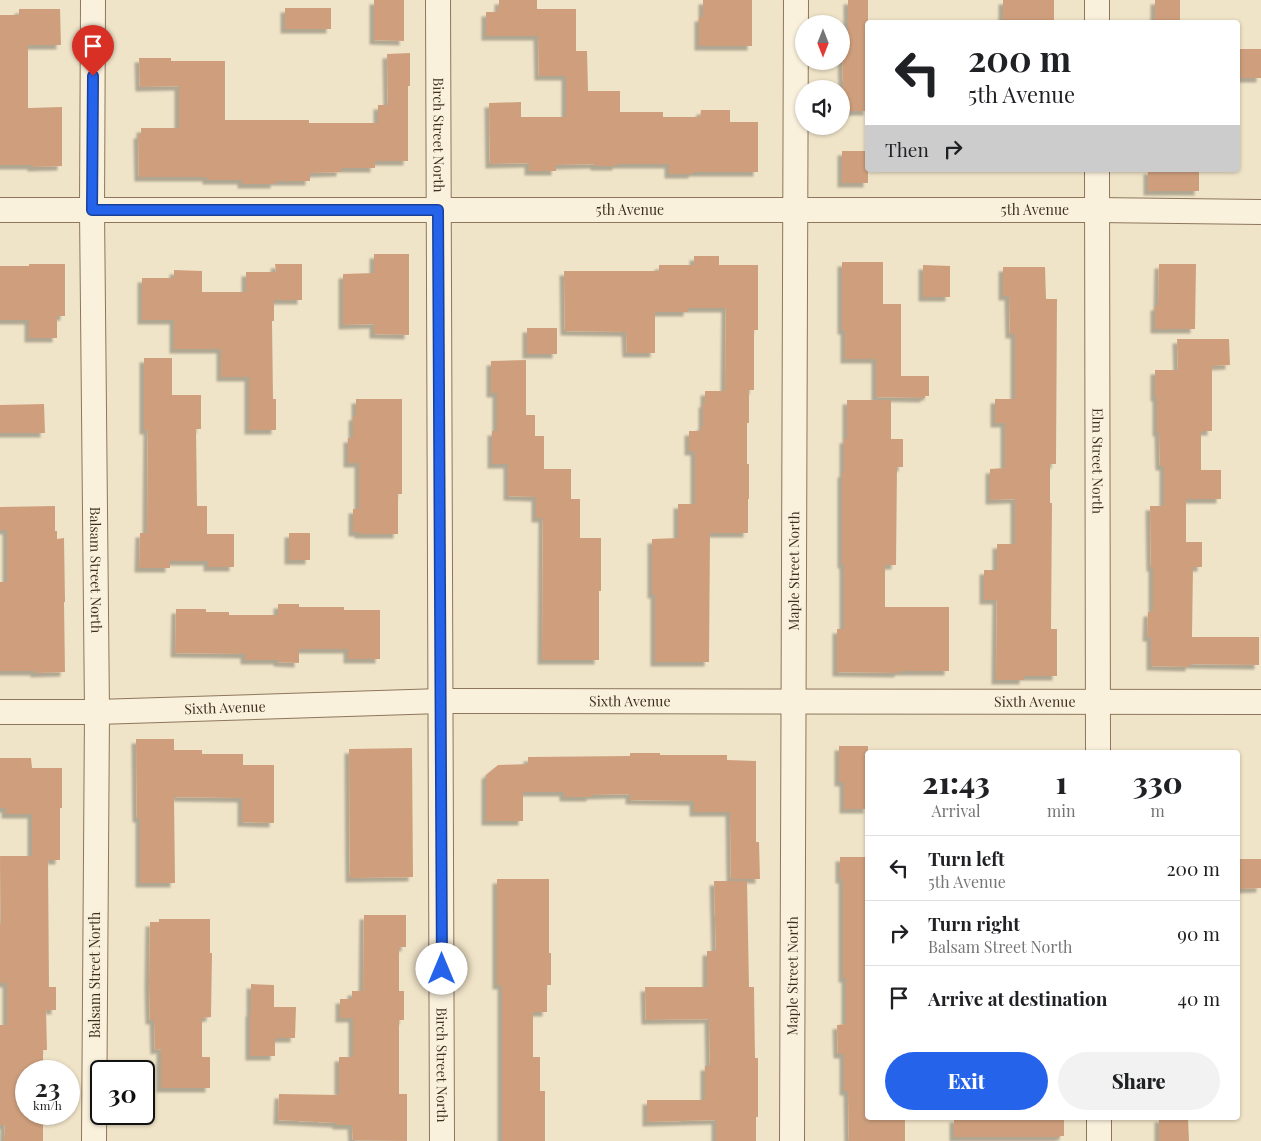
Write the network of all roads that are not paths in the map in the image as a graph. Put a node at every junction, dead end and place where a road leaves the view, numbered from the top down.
1 (93, 0) edge
2 (438, 0) edge
3 (796, 0) edge
4 (1096, 0) edge
5 (1097, 20) edge
6 (1097, 172) edge
7 (0, 210) edge
8 (92, 210) junction
9 (438, 210) junction
10 (795, 210) junction
11 (1097, 210) junction
12 (1261, 212) edge
13 (441, 701) junction
14 (793, 702) junction
15 (1098, 702) junction
16 (1261, 702) edge
17 (0, 712) edge
18 (97, 712) junction
19 (1098, 750) edge
20 (1099, 1120) edge
21 (94, 1141) edge
22 (442, 1141) edge
23 (792, 1141) edge
24 (1099, 1141) edge

1 - 8 street, Balsam Street North
2 - 9 street, Birch Street North
3 - 10 street, Maple Street North
4 - 5 street
6 - 11 street, Elm Street North
7 - 8 street, 5th Avenue
8 - 9 street, 5th Avenue
8 - 18 street, Balsam Street North
9 - 10 street, 5th Avenue
9 - 13 street, Birch Street North
10 - 11 street, 5th Avenue
10 - 14 street, Maple Street North
11 - 12 street, 5th Avenue
11 - 15 street, Elm Street North
13 - 14 street, Sixth Avenue
13 - 18 street, Sixth Avenue
13 - 22 street, Birch Street North
14 - 15 street, Sixth Avenue
14 - 23 street, Maple Street North
15 - 16 street, Sixth Avenue
15 - 19 street, Elm Street North
17 - 18 street, Sixth Avenue
18 - 21 street, Balsam Street North
20 - 24 street

